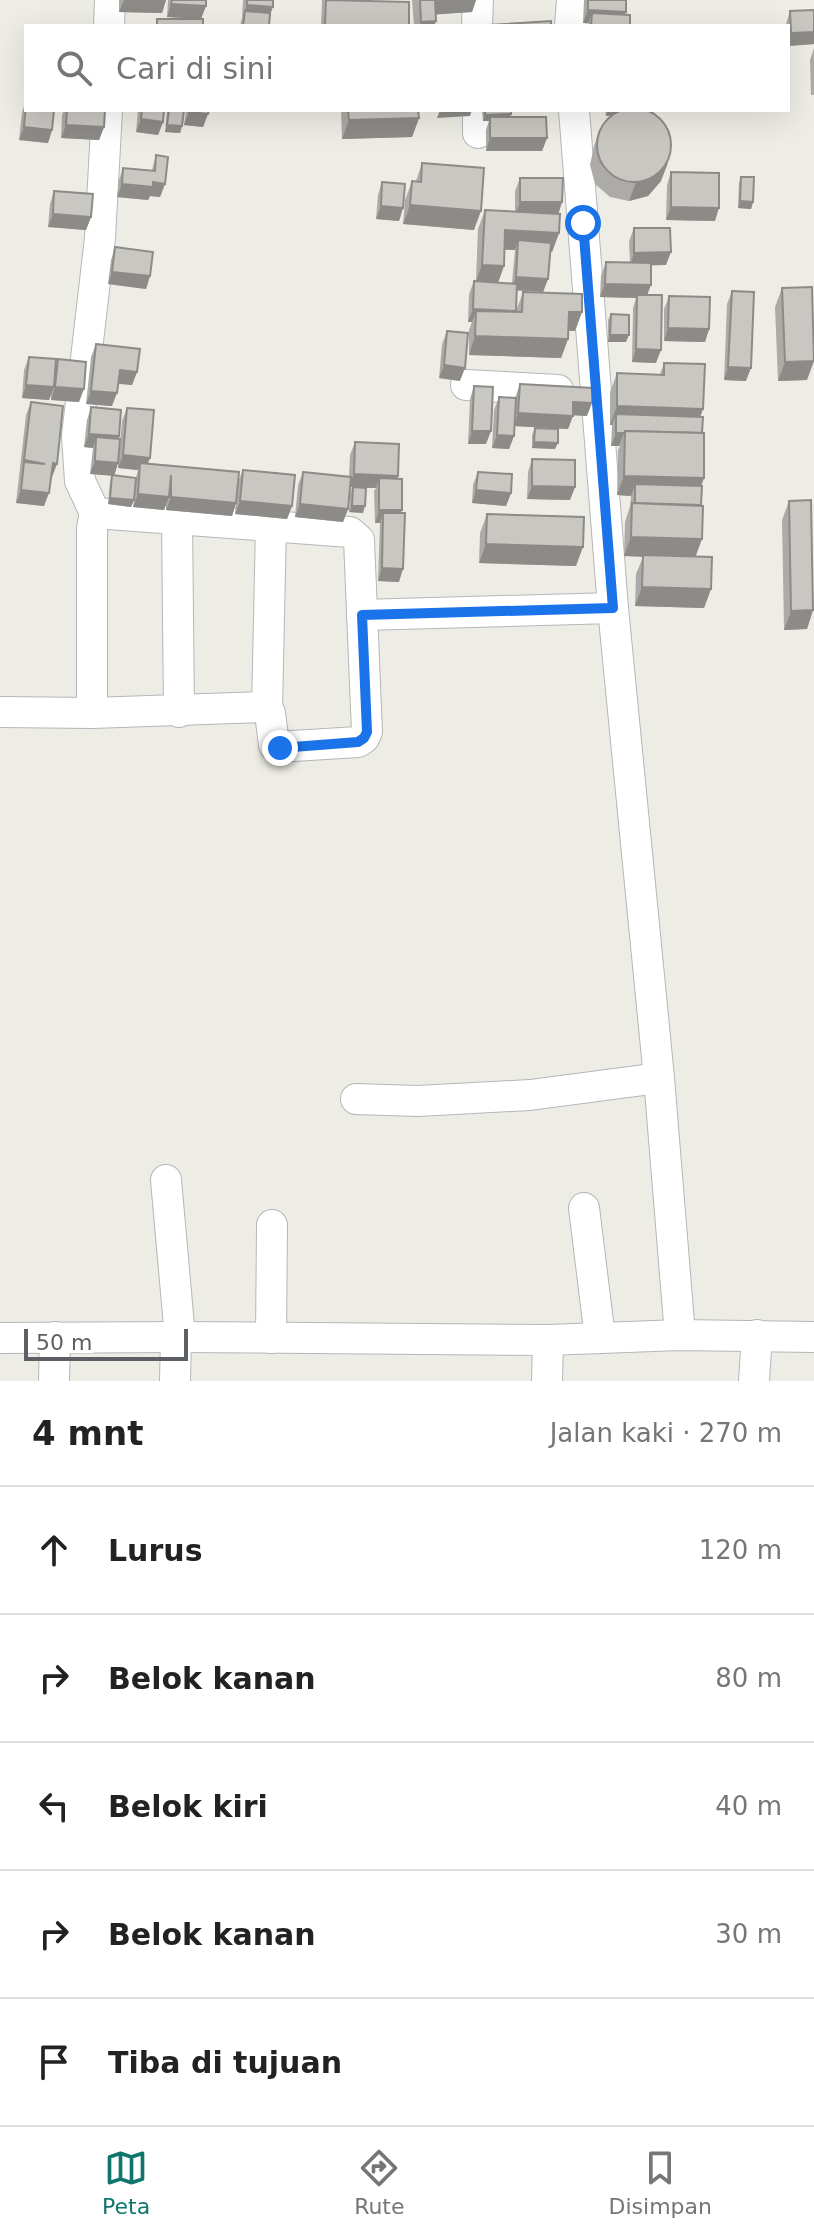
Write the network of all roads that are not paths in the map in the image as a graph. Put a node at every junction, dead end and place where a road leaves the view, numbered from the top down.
1 (110, 0) edge
2 (478, 0) edge
3 (572, 0) edge
4 (109, 24) edge
5 (477, 24) edge
6 (570, 24) edge
7 (107, 112) edge
8 (574, 112) edge
9 (466, 385) dead end
10 (596, 392) junction
11 (95, 513) junction
12 (177, 519) junction
13 (271, 525) junction
14 (613, 608) junction
15 (362, 615) junction
16 (267, 709) junction
17 (0, 712) edge
18 (179, 712) junction
19 (92, 713) junction
20 (659, 1078) junction
21 (356, 1099) dead end
22 (166, 1180) dead end
23 (584, 1208) dead end
24 (272, 1225) dead end
25 (680, 1335) junction
26 (757, 1335) junction
27 (55, 1337) junction
28 (178, 1337) junction
29 (814, 1337) edge
30 (0, 1338) edge
31 (271, 1338) junction
32 (600, 1338) junction
33 (548, 1340) junction
34 (54, 1381) edge
35 (175, 1381) edge
36 (547, 1381) edge
37 (754, 1381) edge

1 - 4 street
2 - 5 street
3 - 6 street
7 - 11 street
8 - 10 street
9 - 10 street
10 - 14 street
11 - 12 street
11 - 19 street
12 - 13 street
12 - 18 street
13 - 15 street
13 - 16 street
14 - 15 street
14 - 20 street
15 - 16 street
16 - 18 street
17 - 19 street
18 - 19 street
20 - 21 street
20 - 25 street
22 - 28 street
23 - 32 street
24 - 31 street
25 - 26 street
25 - 32 street
26 - 29 street
26 - 37 street
27 - 28 street
27 - 30 street
27 - 34 street
28 - 31 street
28 - 35 street
31 - 33 street
32 - 33 street
33 - 36 street

